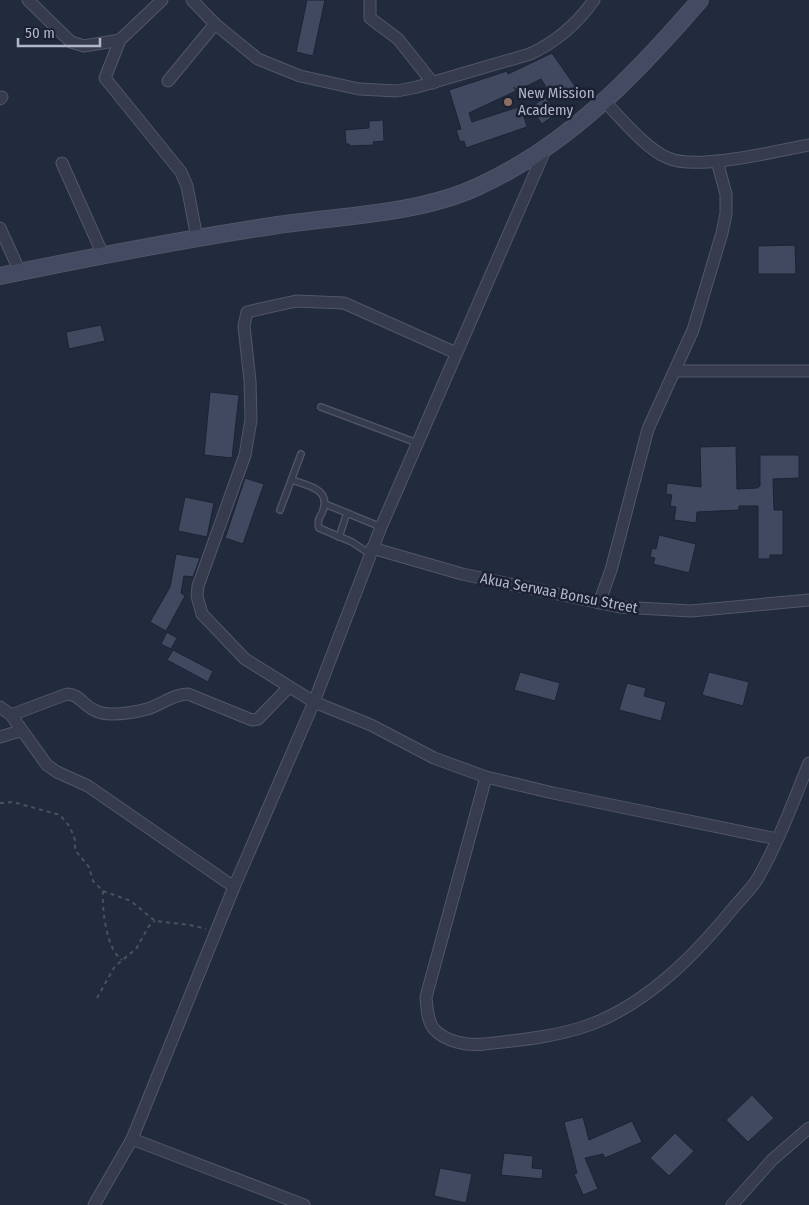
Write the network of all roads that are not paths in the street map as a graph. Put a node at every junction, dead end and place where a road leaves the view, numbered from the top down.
1 (28, 0) edge
2 (162, 0) edge
3 (192, 0) edge
4 (370, 0) edge
5 (594, 0) edge
6 (700, 0) edge
7 (215, 24) junction
8 (120, 40) junction
9 (168, 81) dead end
10 (433, 83) junction
11 (605, 102) junction
12 (809, 145) edge
13 (546, 148) junction
14 (717, 160) junction
15 (62, 163) dead end
16 (0, 228) edge
17 (197, 238) junction
18 (103, 255) junction
19 (20, 272) junction
20 (0, 276) edge
21 (456, 353) junction
22 (676, 371) junction
23 (809, 371) edge
24 (321, 407) dead end
25 (417, 443) junction
26 (301, 454) dead end
27 (292, 480) junction
28 (325, 504) junction
29 (280, 510) dead end
30 (347, 513) junction
31 (381, 527) junction
32 (338, 536) junction
33 (371, 551) junction
34 (809, 600) edge
35 (599, 603) junction
36 (289, 687) junction
37 (314, 702) junction
38 (0, 707) edge
39 (10, 715) junction
40 (20, 731) junction
41 (0, 737) edge
42 (809, 763) edge
43 (486, 777) junction
44 (777, 839) junction
45 (234, 887) junction
46 (809, 1128) edge
47 (132, 1139) junction
48 (94, 1205) edge
49 (304, 1205) edge
50 (732, 1205) edge

1 - 8 street
2 - 8 street
3 - 7 street
4 - 10 street
5 - 10 street
6 - 11 street
7 - 9 street
7 - 10 street
8 - 17 street
11 - 13 street
11 - 14 street
12 - 14 street
13 - 17 street
13 - 21 street
14 - 22 street
15 - 18 street
16 - 19 street
17 - 18 street
18 - 19 street
19 - 20 street
21 - 25 street
21 - 36 street
22 - 23 street
22 - 35 street
24 - 25 lane
25 - 31 street
26 - 27 lane
27 - 28 lane
27 - 29 lane
28 - 30 lane
28 - 32 lane
30 - 31 lane
30 - 32 lane
31 - 33 street
32 - 33 lane
33 - 35 street, Akua Serwaa Bonsu Street
33 - 37 street
34 - 35 street, Akua Serwaa Bonsu Street
36 - 37 street
36 - 39 street
37 - 43 street
37 - 45 street
38 - 39 street
39 - 40 street
40 - 41 street
40 - 45 street
42 - 44 street
43 - 44 street
43 - 44 street
45 - 47 street
46 - 50 street
47 - 48 street
47 - 49 street

